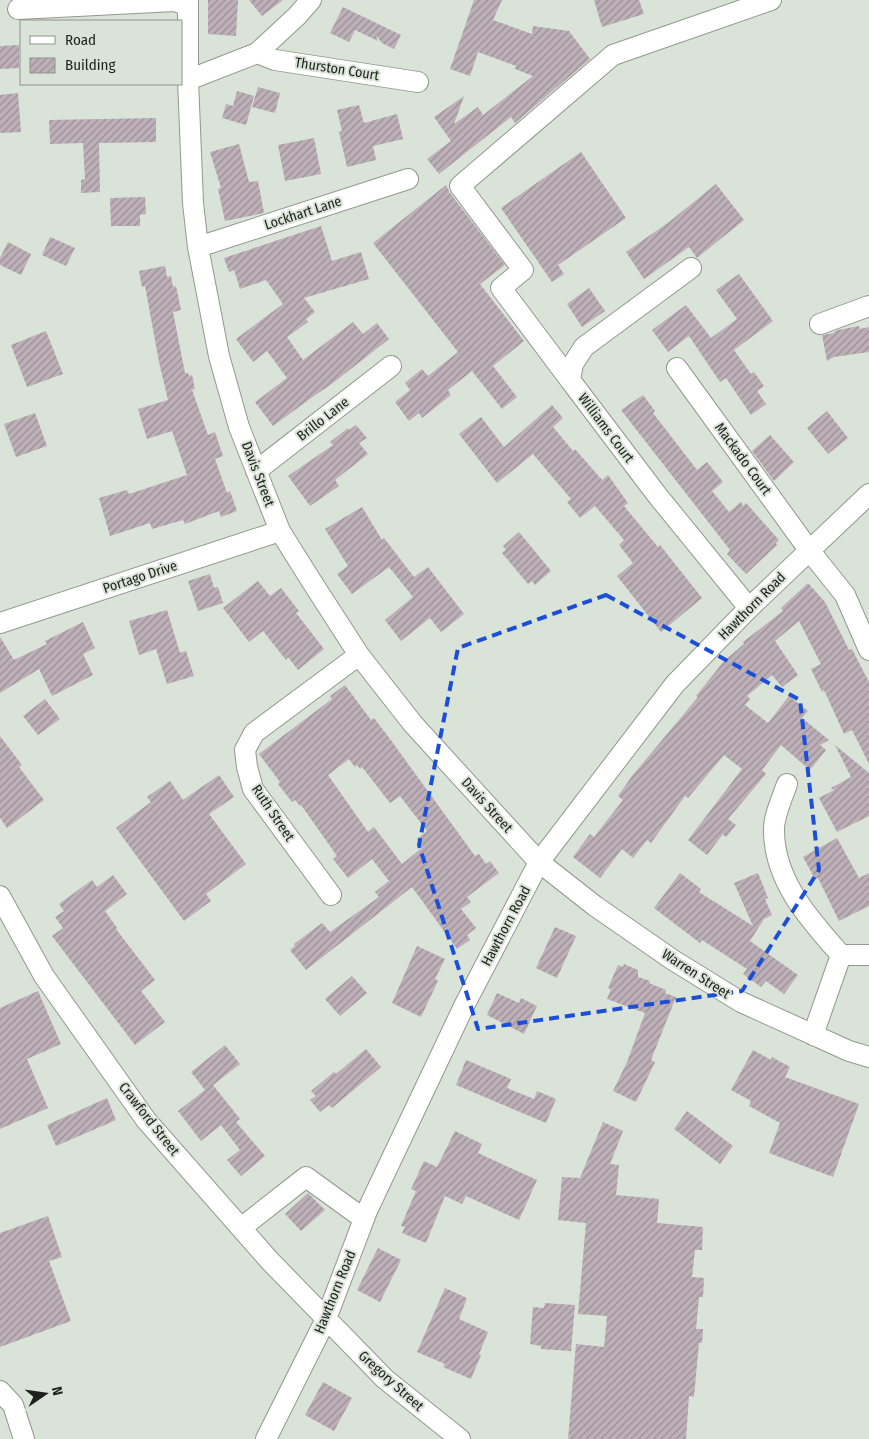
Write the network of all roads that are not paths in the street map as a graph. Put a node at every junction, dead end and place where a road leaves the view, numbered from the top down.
1 (311, 0) edge
2 (771, 0) edge
3 (188, 3) edge
4 (18, 9) dead end
5 (257, 52) junction
6 (188, 80) junction
7 (418, 82) dead end
8 (408, 179) dead end
9 (198, 247) junction
10 (691, 268) dead end
11 (869, 306) edge
12 (820, 324) dead end
13 (391, 366) dead end
14 (677, 368) dead end
15 (570, 380) junction
16 (256, 471) junction
17 (869, 494) edge
18 (280, 531) junction
19 (809, 550) junction
20 (749, 608) junction
21 (0, 623) edge
22 (869, 650) edge
23 (359, 655) junction
24 (787, 784) dead end
25 (539, 862) junction
26 (330, 895) dead end
27 (0, 896) edge
28 (842, 955) junction
29 (869, 955) edge
30 (813, 1035) junction
31 (869, 1057) edge
32 (364, 1218) junction
33 (241, 1228) junction
34 (326, 1320) junction
35 (0, 1391) edge
36 (264, 1437) edge
37 (24, 1439) edge
38 (460, 1439) edge

1 - 5 street
2 - 15 street
3 - 4 street
3 - 6 street, Davis Street
5 - 6 street
5 - 7 street, Thurston Court
6 - 9 street, Davis Street
8 - 9 street, Lockhart Lane
9 - 16 street, Davis Street
10 - 15 street, Williams Court
11 - 12 street
13 - 16 street, Brillo Lane
14 - 19 street, Mackado Court
15 - 20 street, Williams Court
16 - 18 street, Davis Street
17 - 19 street, Hawthorn Road
18 - 21 street, Portago Drive
18 - 23 street, Davis Street
19 - 20 street, Hawthorn Road
19 - 22 street, Mackado Court
20 - 25 street, Hawthorn Road
23 - 25 street, Davis Street
23 - 26 street, Ruth Street
24 - 28 street
25 - 30 street, Warren Street
25 - 32 street, Hawthorn Road
27 - 33 street, Crawford Street
28 - 29 street
28 - 30 street
30 - 31 street, Warren Street
32 - 33 street
32 - 34 street, Hawthorn Road
33 - 34 street, Crawford Street
34 - 36 street, Hawthorn Road
34 - 38 street, Gregory Street
35 - 37 street

